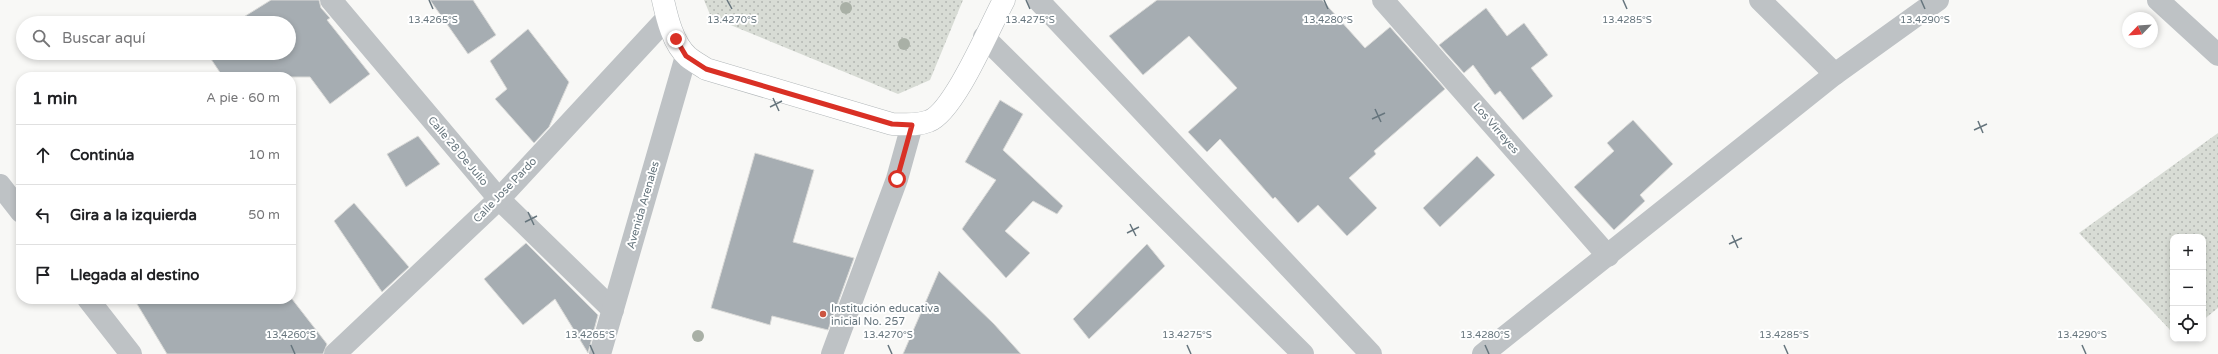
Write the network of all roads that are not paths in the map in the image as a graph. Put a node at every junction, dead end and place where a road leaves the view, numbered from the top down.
1 (331, 0) edge
2 (1004, 0) edge
3 (1038, 0) edge
4 (1383, 0) edge
5 (1760, 0) edge
6 (1938, 0) edge
7 (2158, 0) edge
8 (665, 9) edge
9 (984, 37) junction
10 (2218, 55) edge
11 (686, 56) junction
12 (1835, 74) junction
13 (912, 125) junction
14 (0, 185) edge
15 (499, 199) junction
16 (16, 206) edge
17 (1608, 256) junction
18 (92, 304) edge
19 (613, 310) junction
20 (131, 354) edge
21 (335, 354) edge
22 (600, 354) edge
23 (832, 354) edge
24 (1303, 354) edge
25 (1371, 354) edge
26 (1483, 354) edge

1 - 15 street, Calle 28 De Julio
2 - 9 main road
3 - 25 street
4 - 17 street, Los Virreyes
5 - 12 street
6 - 12 street
7 - 10 street
8 - 11 main road
8 - 15 street, Calle Jose Pardo
9 - 13 main road
9 - 24 street
11 - 13 main road
11 - 19 street, Avenida Arenales
12 - 17 street
13 - 23 street
14 - 16 street
15 - 19 street, Calle 28 De Julio
15 - 21 street, Calle Jose Pardo
17 - 26 street
18 - 20 street
19 - 22 street, Avenida Arenales

